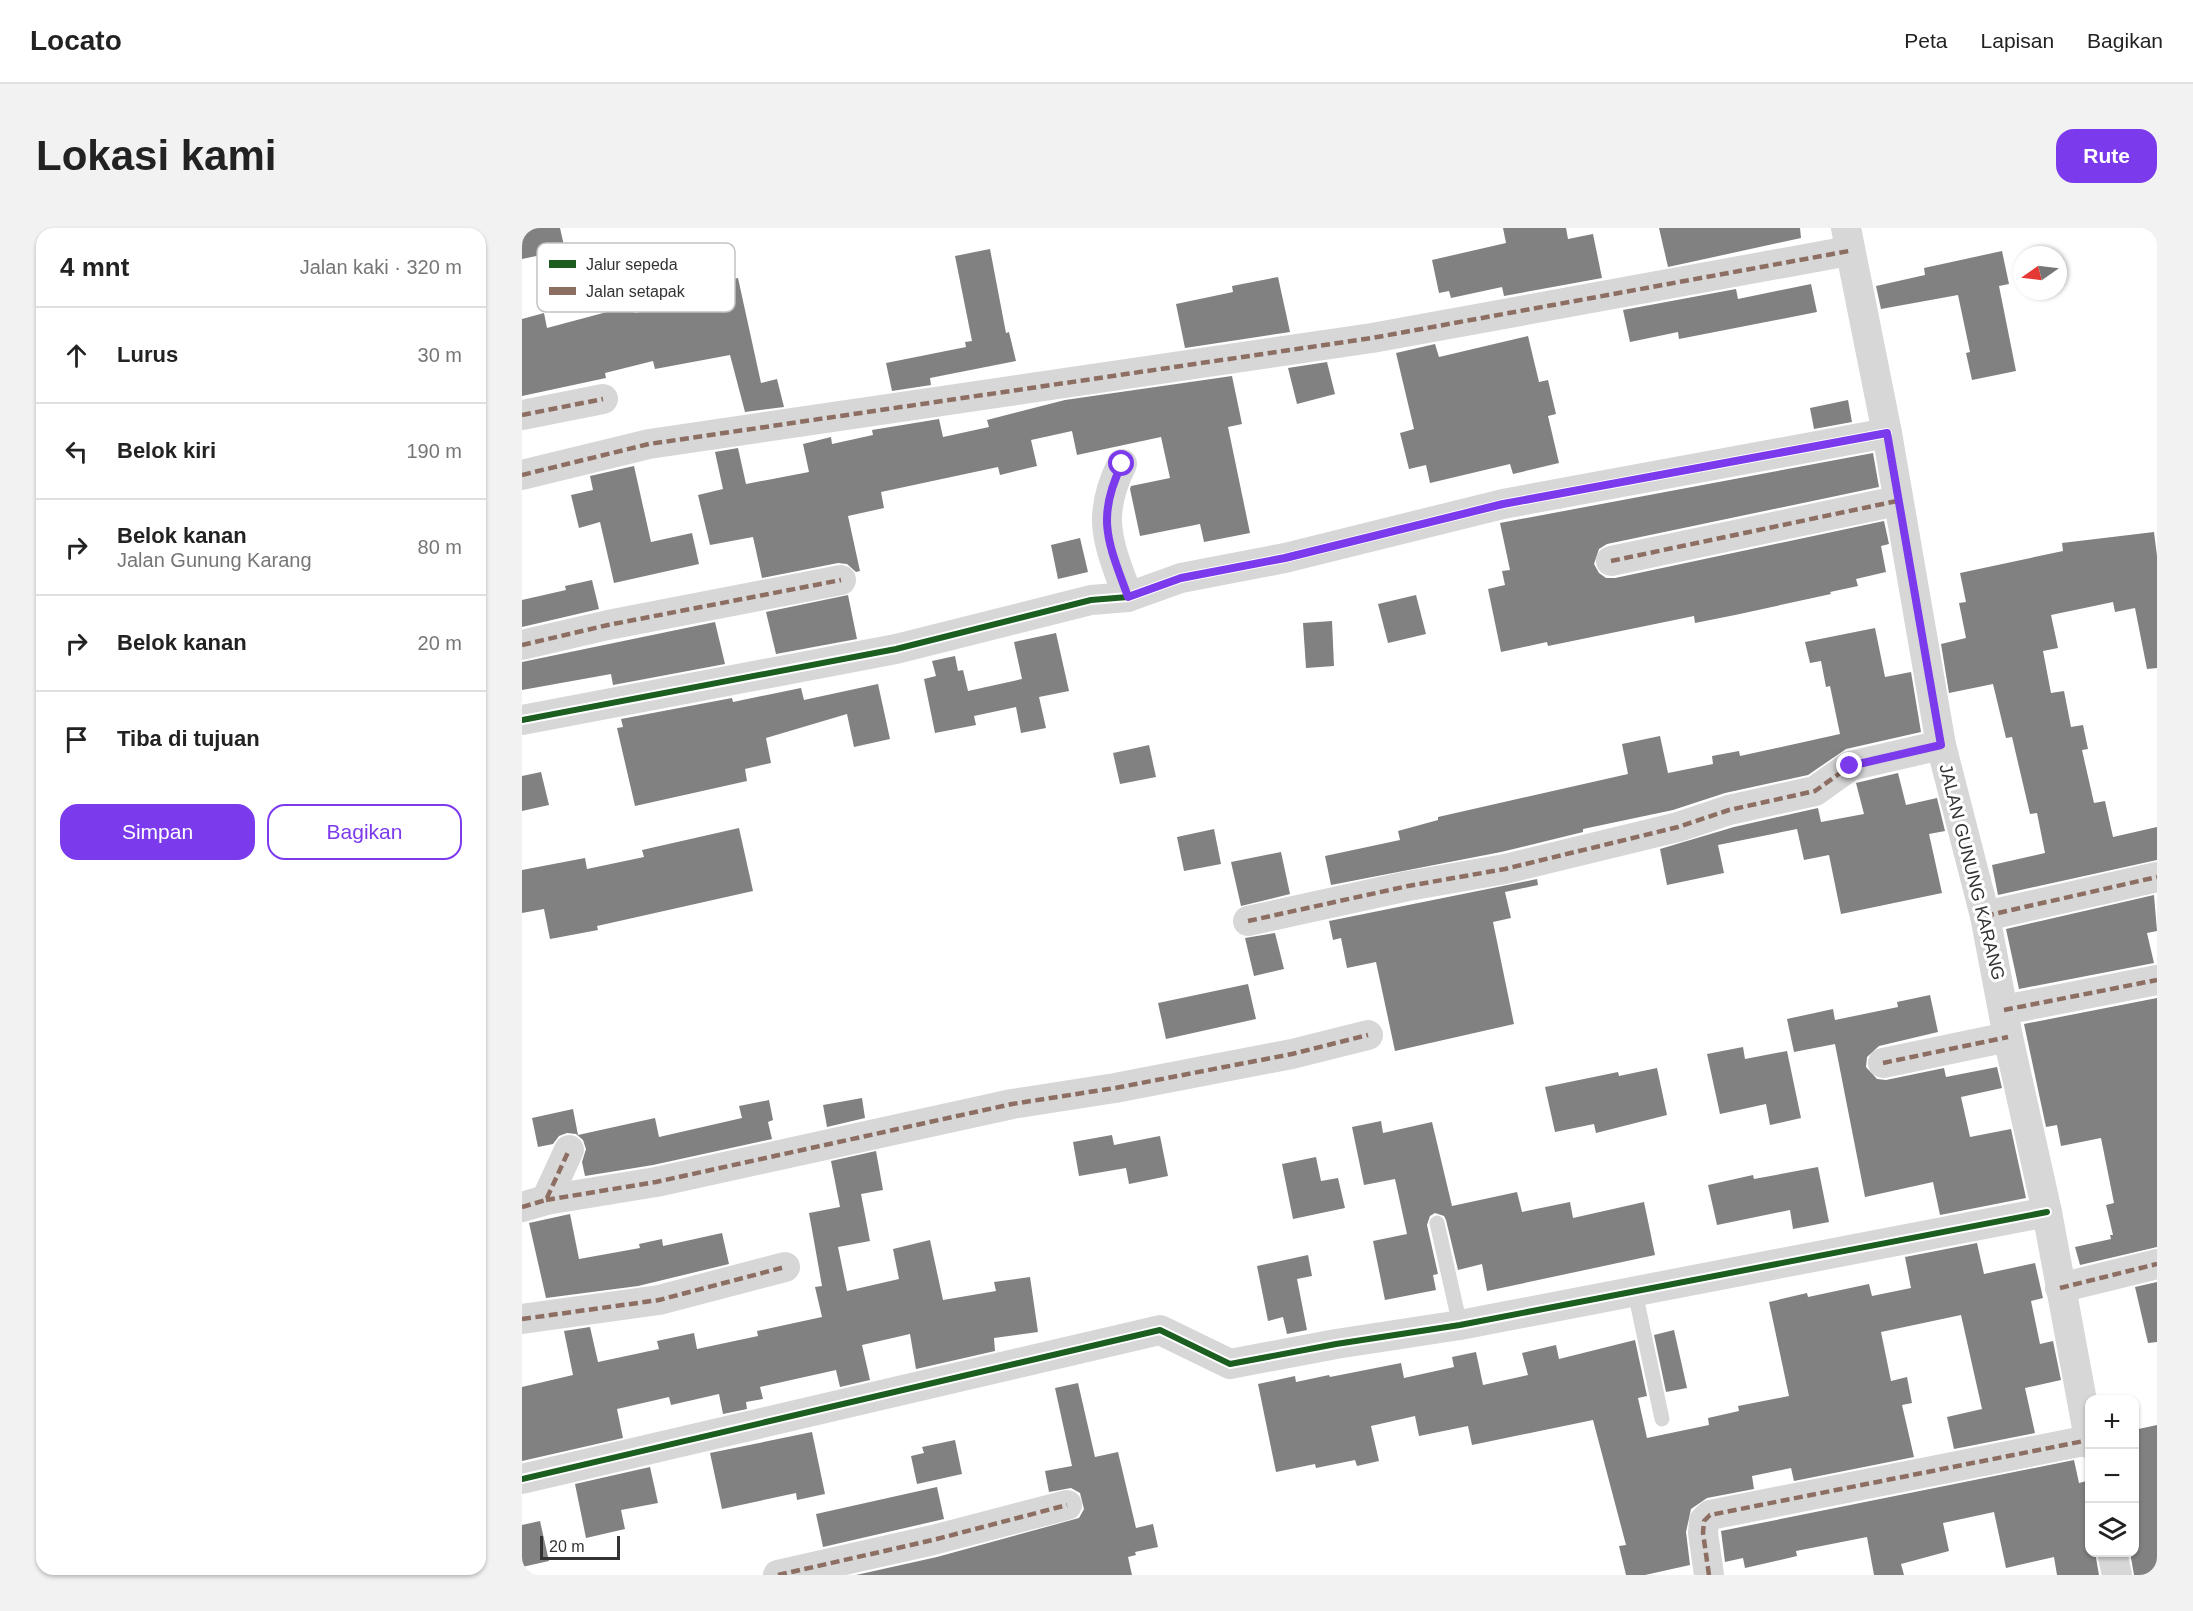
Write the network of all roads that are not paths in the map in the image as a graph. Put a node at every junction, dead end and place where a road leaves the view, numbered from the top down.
1 (1847, 240) edge
2 (603, 399) dead end
3 (522, 415) edge
4 (1887, 433) junction
5 (1122, 464) dead end
6 (522, 475) edge
7 (1897, 501) junction
8 (1611, 561) dead end
9 (841, 580) dead end
10 (1128, 597) junction
11 (522, 645) edge
12 (522, 720) edge
13 (1941, 745) junction
14 (2157, 877) edge
15 (1985, 916) junction
16 (1248, 921) dead end
17 (2157, 980) edge
18 (2006, 1024) junction
19 (1368, 1035) dead end
20 (1883, 1064) dead end
21 (569, 1150) dead end
22 (534, 1203) edge
23 (2047, 1212) junction
24 (1437, 1223) dead end
25 (2157, 1264) edge
26 (785, 1267) dead end
27 (2060, 1288) junction
28 (1635, 1292) junction
29 (522, 1319) edge
30 (1460, 1325) junction
31 (1662, 1419) dead end
32 (2085, 1421) edge
33 (2085, 1443) edge
34 (522, 1479) edge
35 (1067, 1504) dead end
36 (2113, 1557) edge
37 (778, 1575) edge
38 (1709, 1575) edge
39 (2117, 1575) edge

1 - 4 street, JALAN GUNUNG KARANG
1 - 6 street
2 - 3 street
4 - 7 street, JALAN GUNUNG KARANG
4 - 10 street
5 - 10 street
7 - 8 street
7 - 13 street, JALAN GUNUNG KARANG
9 - 11 street
10 - 12 street
13 - 15 street, JALAN GUNUNG KARANG
13 - 16 street
14 - 15 street
15 - 18 street, JALAN GUNUNG KARANG
17 - 18 street
18 - 20 street
18 - 23 street, JALAN GUNUNG KARANG
19 - 22 street
21 - 22 street
23 - 27 street, JALAN GUNUNG KARANG
23 - 28 street
24 - 30 lane
25 - 27 street
26 - 29 street
27 - 32 street, JALAN GUNUNG KARANG
28 - 30 street
28 - 31 lane
30 - 34 street
33 - 38 street
35 - 37 street
36 - 39 street

